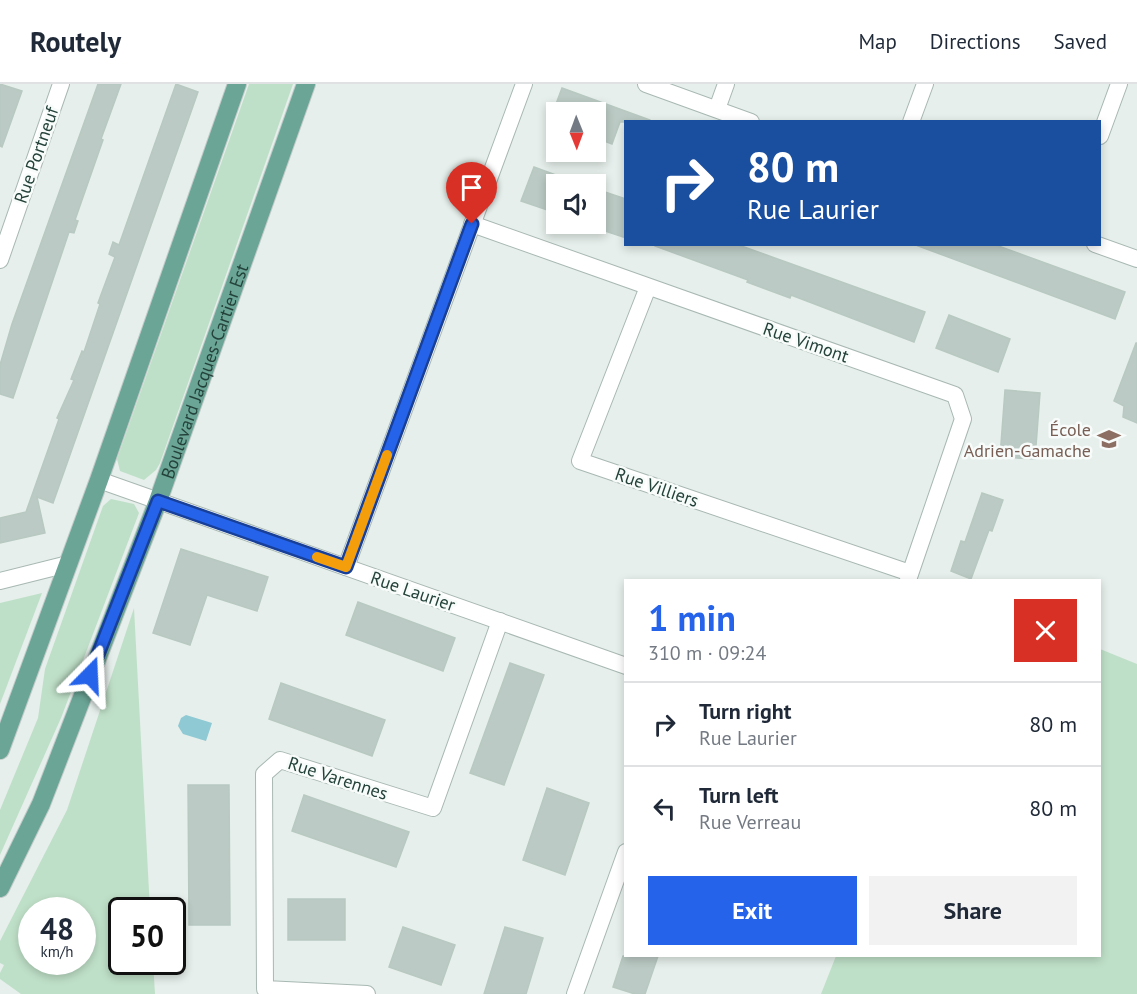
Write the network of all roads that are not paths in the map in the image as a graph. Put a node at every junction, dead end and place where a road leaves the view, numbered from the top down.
1 (61, 84) edge
2 (237, 84) edge
3 (306, 84) edge
4 (524, 84) edge
5 (646, 84) edge
6 (726, 84) edge
7 (925, 84) edge
8 (1119, 84) edge
9 (717, 110) junction
10 (745, 120) edge
11 (912, 120) edge
12 (1101, 133) edge
13 (472, 224) junction
14 (1100, 246) edge
15 (0, 260) edge
16 (1137, 260) edge
17 (648, 286) junction
18 (99, 480) junction
19 (158, 501) junction
20 (68, 564) junction
21 (346, 567) junction
22 (909, 577) edge
23 (0, 582) edge
24 (500, 621) junction
25 (624, 665) edge
26 (0, 750) edge
27 (624, 858) edge
28 (0, 888) edge
29 (367, 994) edge
30 (575, 994) edge

1 - 15 street, Rue Portneuf
2 - 18 main road
3 - 19 main road, Boulevard Jacques-Cartier Est
4 - 13 street
5 - 9 street
6 - 9 street
7 - 11 street
8 - 12 street
9 - 10 street
13 - 17 street, Rue Vimont
13 - 21 street
14 - 16 street
17 - 22 street, Rue Vimont
17 - 22 street, Rue Villiers
18 - 19 street, Rue Laurier
18 - 20 main road
19 - 21 street, Rue Laurier
19 - 28 main road, Boulevard Jacques-Cartier Est
20 - 23 street
20 - 26 main road
21 - 24 street, Rue Laurier
24 - 25 street, Rue Laurier
24 - 29 street, Rue Varennes
27 - 30 street

